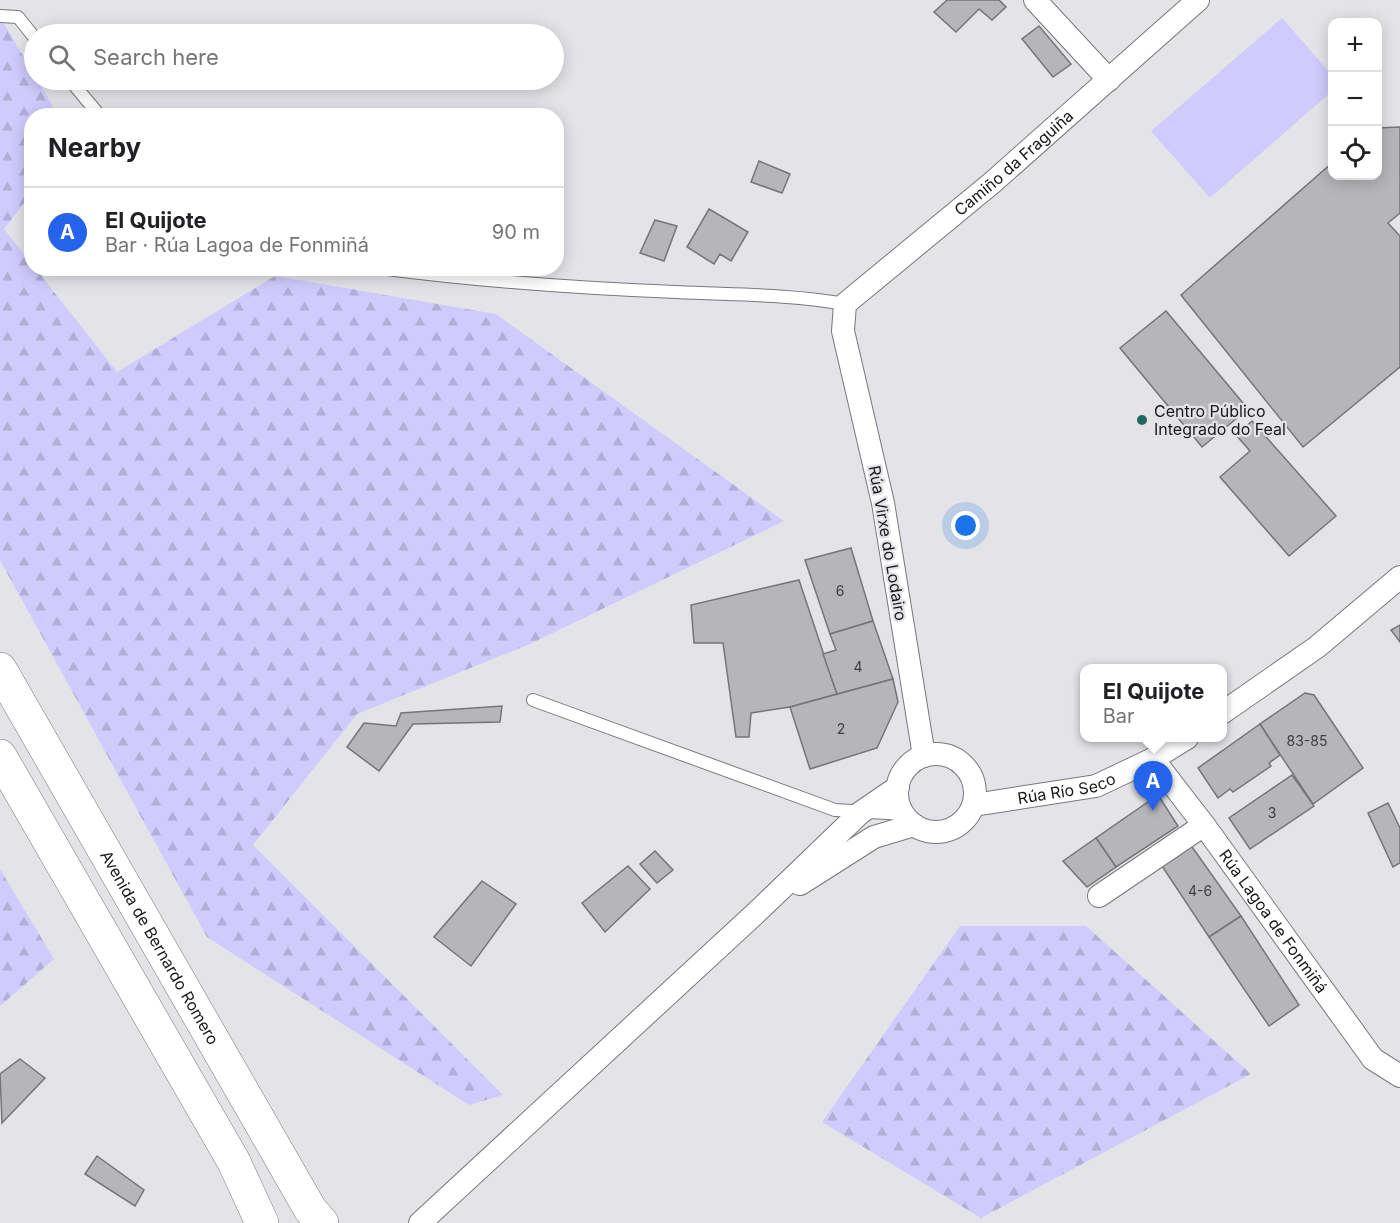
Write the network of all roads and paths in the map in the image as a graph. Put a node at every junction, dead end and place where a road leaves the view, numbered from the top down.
1 (1035, 0) edge
2 (1198, 0) edge
3 (0, 16) edge
4 (24, 24) edge
5 (1109, 80) junction
6 (78, 90) edge
7 (93, 108) edge
8 (456, 276) edge
9 (845, 304) junction
10 (1400, 577) edge
11 (0, 669) edge
12 (533, 700) dead end
13 (1227, 710) edge
14 (1181, 742) edge
15 (0, 756) edge
16 (924, 756) junction
17 (1153, 759) junction
18 (898, 787) junction
19 (974, 805) junction
20 (860, 813) junction
21 (909, 820) junction
22 (1204, 825) junction
23 (1099, 896) dead end
24 (758, 911) junction
25 (1400, 1076) edge
26 (262, 1223) edge
27 (322, 1223) edge
28 (420, 1223) edge

1 - 5 street
2 - 5 street, Camiño da Fraguiña
3 - 4 lane
5 - 9 street, Camiño da Fraguiña
6 - 7 lane
8 - 9 lane
9 - 16 street, Rúa Virxe do Lodairo
10 - 13 street
11 - 27 highway, Avenida de Bernardo Romero
12 - 20 lane
14 - 17 street, Rúa Río Seco
15 - 26 highway
16 - 18 street
16 - 19 street
17 - 19 street, Rúa Río Seco
17 - 22 street, Rúa Lagoa de Fonmiñá
18 - 20 street
18 - 21 street
19 - 21 street
20 - 21 lane
20 - 24 street
21 - 24 street
22 - 23 street
22 - 25 street, Rúa Lagoa de Fonmiñá
24 - 28 street

